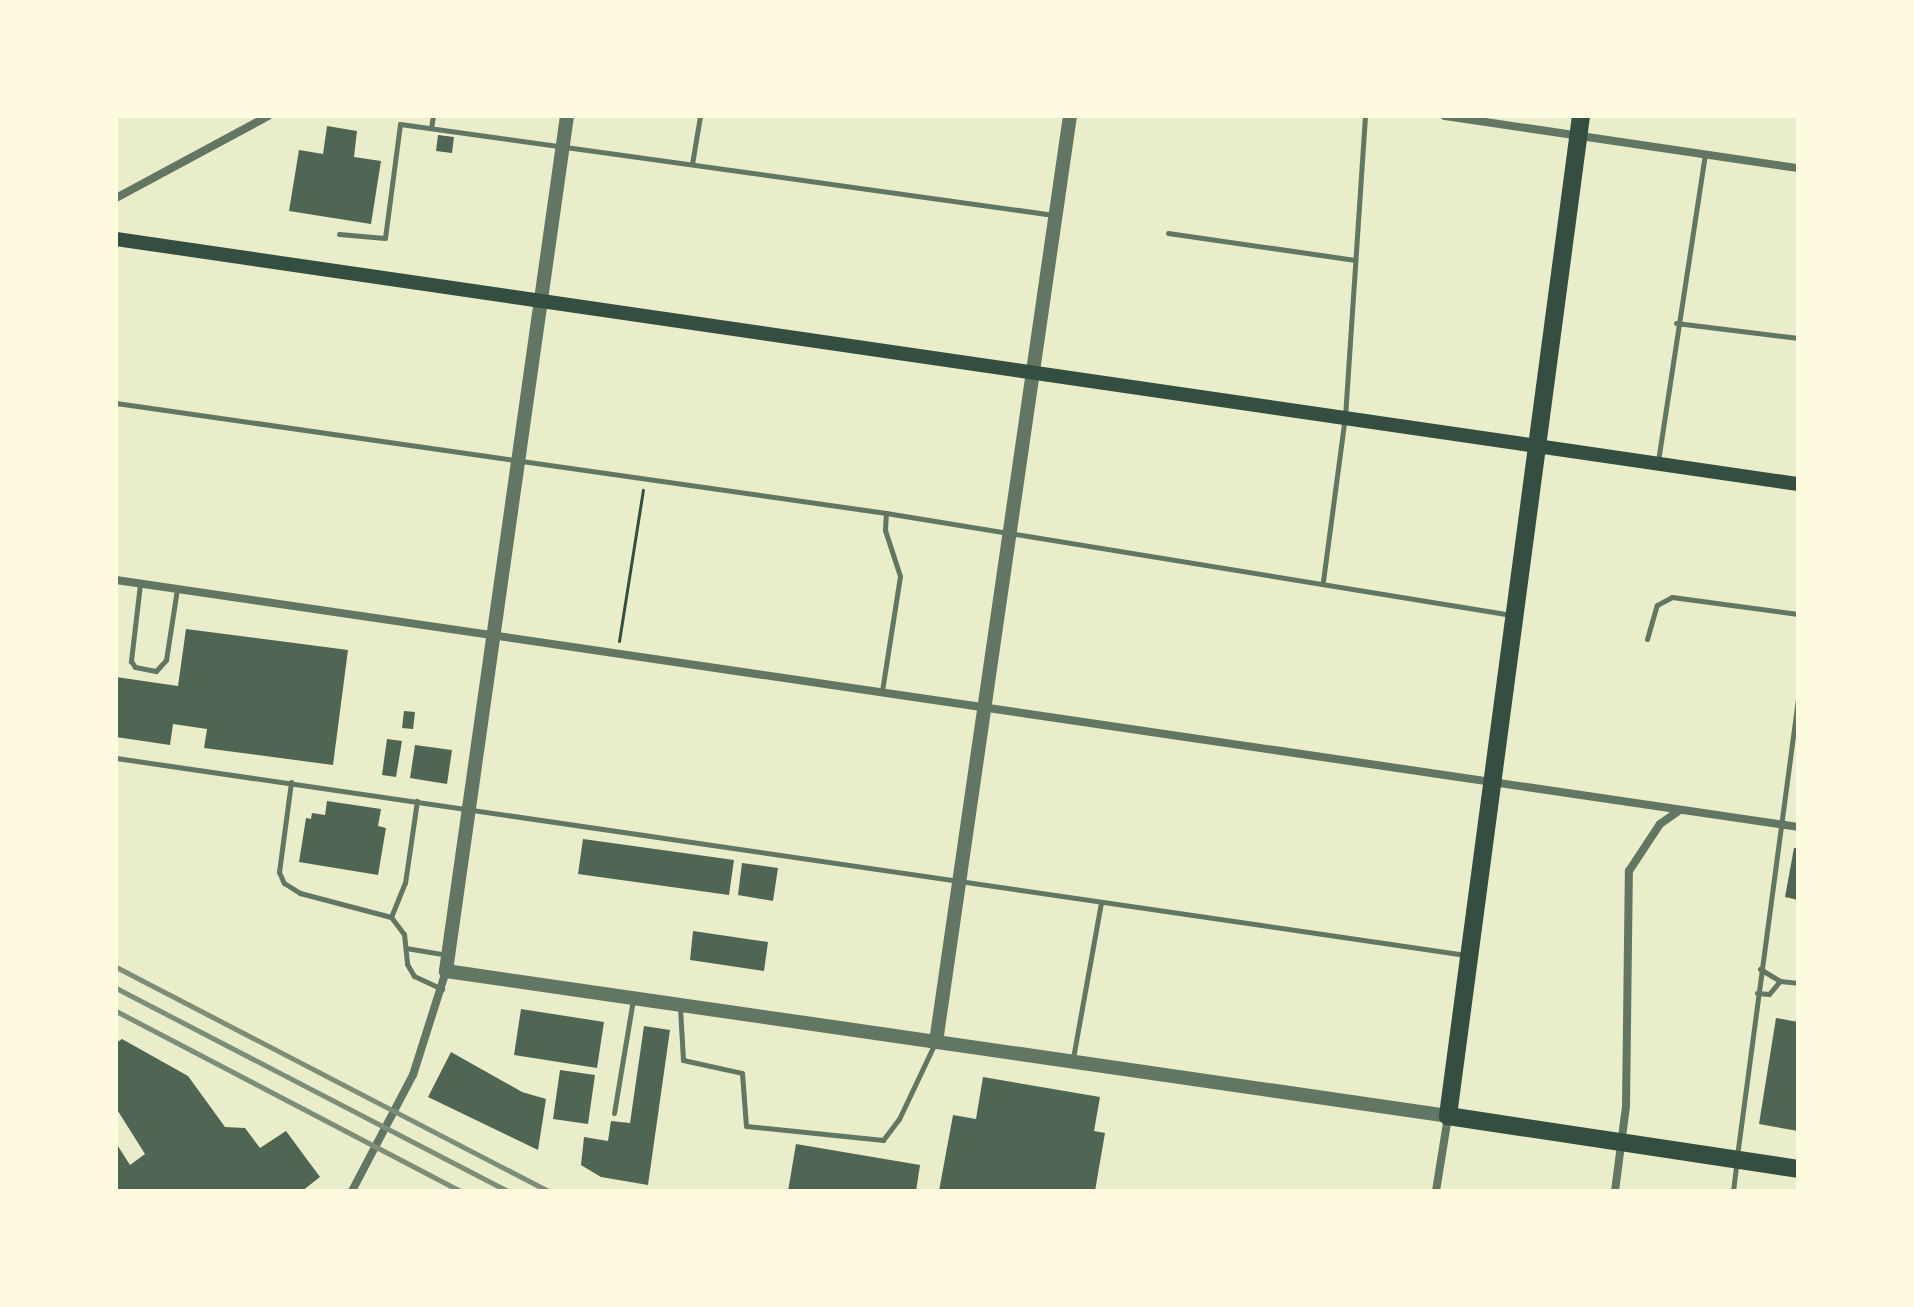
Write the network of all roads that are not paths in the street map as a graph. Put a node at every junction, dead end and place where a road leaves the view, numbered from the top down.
1 (268, 116) edge
2 (433, 116) edge
3 (567, 116) edge
4 (700, 116) edge
5 (1070, 116) edge
6 (1365, 116) edge
7 (1445, 116) edge
8 (1581, 116) edge
9 (430, 128) junction
10 (1578, 135) junction
11 (563, 146) junction
12 (1706, 154) junction
13 (692, 164) junction
14 (1798, 168) edge
15 (116, 198) edge
16 (1055, 215) junction
17 (1168, 233) dead end
18 (339, 234) dead end
19 (116, 239) edge
20 (1355, 260) junction
21 (543, 301) junction
22 (1676, 323) junction
23 (1798, 338) edge
24 (1032, 372) junction
25 (116, 403) edge
26 (1345, 417) junction
27 (1536, 446) junction
28 (521, 463) junction
29 (1657, 463) junction
30 (1798, 484) edge
31 (886, 513) junction
32 (1012, 532) junction
33 (116, 580) edge
34 (1323, 581) junction
35 (140, 584) junction
36 (177, 589) junction
37 (1798, 614) edge
38 (1513, 615) junction
39 (496, 634) junction
40 (1647, 639) dead end
41 (882, 691) junction
42 (1798, 697) edge
43 (987, 707) junction
44 (116, 758) edge
45 (1490, 780) junction
46 (291, 782) junction
47 (417, 801) junction
48 (469, 808) junction
49 (1681, 809) junction
50 (1781, 825) junction
51 (1798, 827) edge
52 (962, 880) junction
53 (1101, 902) junction
54 (391, 917) junction
55 (406, 948) junction
56 (449, 955) junction
57 (1467, 955) junction
58 (1760, 969) junction
59 (446, 971) junction
60 (1780, 981) junction
61 (1798, 983) edge
62 (443, 990) junction
63 (1757, 993) junction
64 (634, 998) junction
65 (680, 1004) junction
66 (936, 1042) junction
67 (1072, 1062) junction
68 (614, 1113) dead end
69 (1448, 1116) junction
70 (1623, 1142) junction
71 (1736, 1159) junction
72 (1798, 1169) edge
73 (352, 1191) edge
74 (1436, 1191) edge
75 (1615, 1191) edge
76 (1733, 1191) edge

1 - 15 street
2 - 9 lane
3 - 11 street
4 - 13 lane
5 - 16 street
6 - 20 lane
7 - 10 street
8 - 10 highway
9 - 11 lane
9 - 18 lane
10 - 12 street
10 - 27 highway
11 - 13 lane
11 - 21 street
12 - 14 street
12 - 22 lane
13 - 16 lane
16 - 24 street
17 - 20 lane
19 - 21 main road
20 - 26 lane
21 - 24 main road
21 - 28 street
22 - 23 lane
22 - 29 lane
24 - 26 main road
24 - 32 street
25 - 28 lane
26 - 27 main road
26 - 34 lane
27 - 29 main road
27 - 38 highway
28 - 31 lane
28 - 39 street
29 - 30 main road
31 - 32 lane
31 - 41 lane
32 - 34 lane
32 - 43 street
33 - 35 street
34 - 38 lane
35 - 36 street
35 - 36 lane
36 - 39 street
37 - 40 lane
38 - 45 highway
39 - 41 street
39 - 48 street
41 - 43 street
42 - 50 lane
43 - 45 street
43 - 52 street
44 - 46 lane
45 - 49 street
45 - 57 highway
46 - 47 lane
46 - 54 lane
47 - 48 lane
47 - 54 lane
48 - 52 lane
48 - 56 street
49 - 50 street
49 - 70 street
50 - 51 street
50 - 58 lane
52 - 53 lane
52 - 66 street
53 - 57 lane
53 - 67 lane
54 - 55 lane
55 - 56 lane
55 - 62 lane
56 - 59 street
57 - 69 highway
58 - 60 lane
58 - 63 lane
59 - 62 street
59 - 64 street
60 - 61 lane
60 - 63 lane
62 - 73 street
63 - 71 lane
64 - 65 street
64 - 68 lane
65 - 66 street
65 - 66 lane
66 - 67 street
67 - 69 street
69 - 70 highway
69 - 74 street
70 - 71 highway
70 - 75 street
71 - 72 highway
71 - 76 lane

